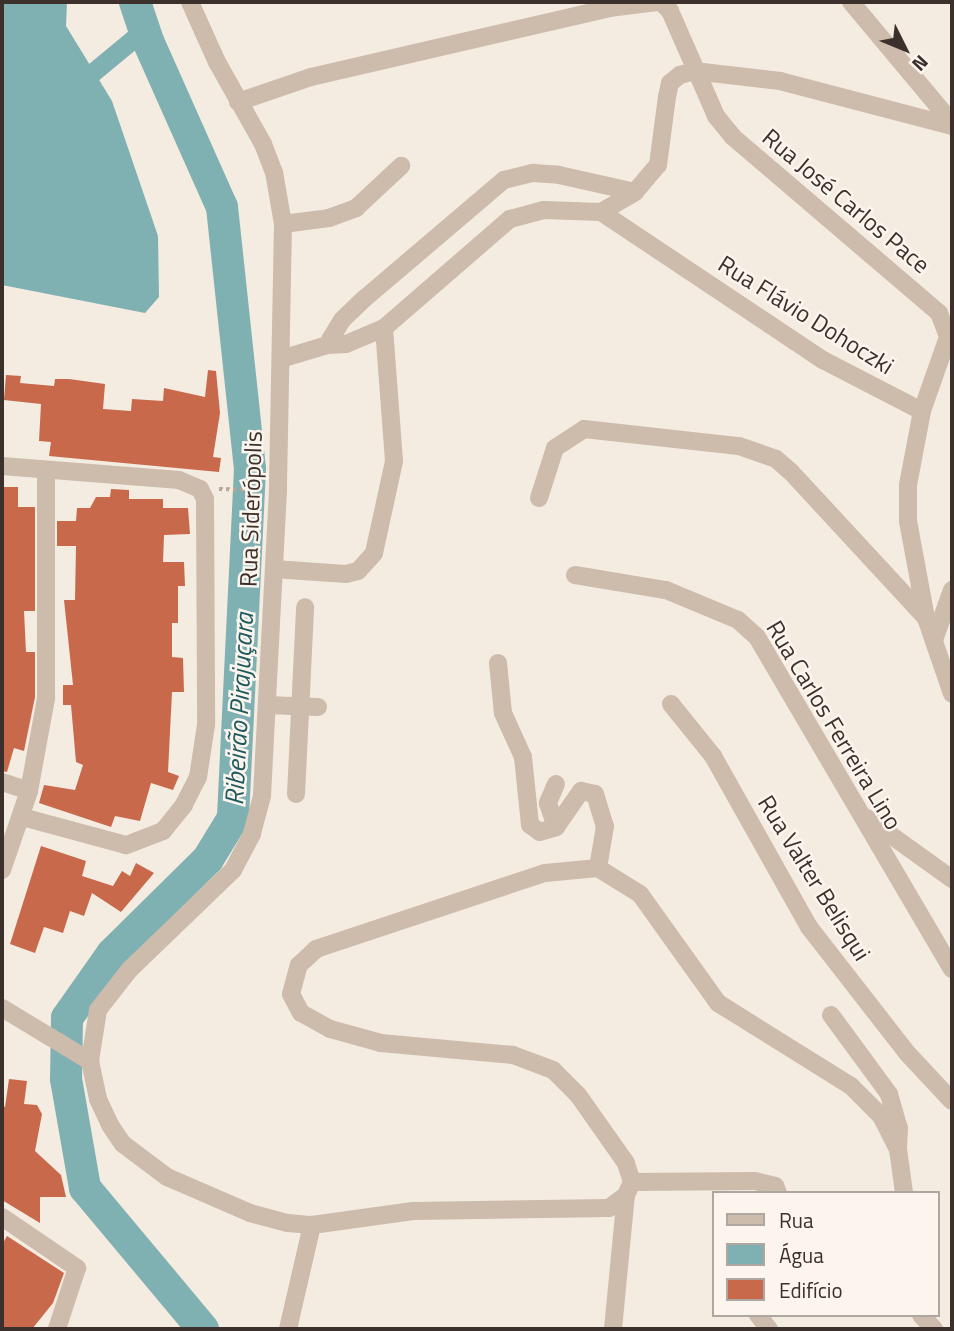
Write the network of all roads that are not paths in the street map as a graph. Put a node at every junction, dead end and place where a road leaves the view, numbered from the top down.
1 (190, 2) edge
2 (659, 2) edge
3 (851, 2) edge
4 (694, 71) junction
5 (237, 102) junction
6 (952, 124) edge
7 (401, 166) dead end
8 (635, 192) junction
9 (601, 212) junction
10 (283, 224) junction
11 (384, 328) junction
12 (327, 345) junction
13 (281, 359) junction
14 (922, 411) junction
15 (2, 466) edge
16 (46, 470) junction
17 (539, 498) dead end
18 (274, 569) junction
19 (575, 575) dead end
20 (952, 590) edge
21 (305, 607) dead end
22 (926, 618) junction
23 (934, 640) junction
24 (498, 663) dead end
25 (952, 694) edge
26 (671, 704) dead end
27 (267, 705) junction
28 (310, 706) junction
29 (2, 782) edge
30 (556, 784) dead end
31 (29, 790) junction
32 (296, 794) dead end
33 (861, 814) junction
34 (22, 817) junction
35 (556, 827) junction
36 (598, 868) junction
37 (2, 870) edge
38 (952, 879) edge
39 (952, 969) edge
40 (2, 1008) edge
41 (831, 1015) dead end
42 (90, 1061) junction
43 (952, 1101) edge
44 (898, 1149) junction
45 (629, 1188) junction
46 (777, 1191) edge
47 (904, 1191) edge
48 (2, 1217) edge
49 (312, 1225) junction
50 (57, 1329) edge
51 (288, 1329) edge
52 (613, 1329) edge

1 - 5 street, Rua Siderópolis
2 - 4 street, Rua José Carlos Pace
2 - 5 street
3 - 6 street
4 - 6 street
4 - 8 street
4 - 14 street, Rua José Carlos Pace
5 - 10 street, Rua Siderópolis
7 - 10 street
8 - 9 street
8 - 12 street
9 - 11 street
9 - 14 street, Rua Flávio Dohoczki
10 - 13 street, Rua Siderópolis
11 - 12 street
11 - 18 street
12 - 13 street
13 - 18 street, Rua Siderópolis
14 - 22 street
15 - 16 street
16 - 31 street
16 - 34 street
17 - 22 street
18 - 27 street, Rua Siderópolis
19 - 33 street, Rua Carlos Ferreira Lino
20 - 23 street
21 - 28 street
22 - 23 street
23 - 25 street
24 - 35 street
26 - 43 street, Rua Valter Belisqui
27 - 28 street
27 - 42 street, Rua Siderópolis
28 - 32 street
29 - 31 street
30 - 35 street
31 - 34 street
33 - 38 street
33 - 39 street, Rua Carlos Ferreira Lino
34 - 37 street
35 - 36 street
36 - 44 street
36 - 45 street
40 - 42 street
41 - 44 street
42 - 49 street, Rua Siderópolis
44 - 47 street
45 - 46 street
45 - 49 street, Rua Siderópolis
45 - 52 street
48 - 50 street
49 - 51 street

